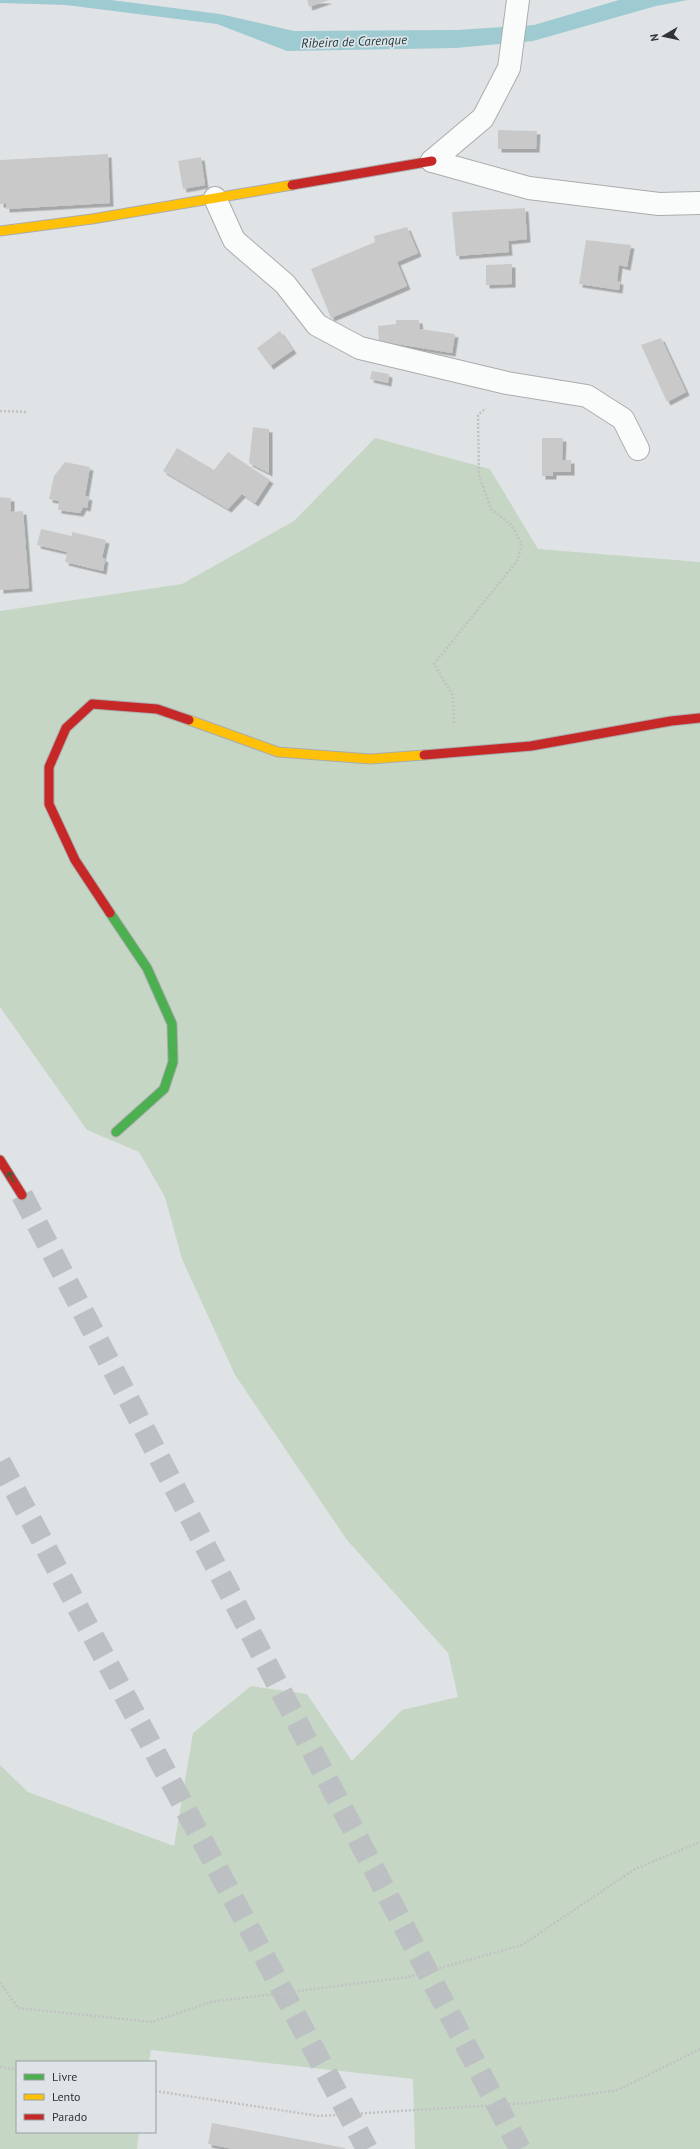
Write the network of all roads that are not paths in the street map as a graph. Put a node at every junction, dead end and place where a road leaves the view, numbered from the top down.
1 (517, 6) edge
2 (432, 161) junction
3 (215, 198) junction
4 (700, 202) edge
5 (0, 231) edge
6 (638, 448) dead end
7 (700, 718) edge
8 (116, 1132) dead end
9 (0, 1160) edge
10 (22, 1195) tunnel mouth

1 - 2 street
2 - 3 main road
2 - 4 street
3 - 5 main road
3 - 6 street
7 - 8 main road
10 -> 9 main road

